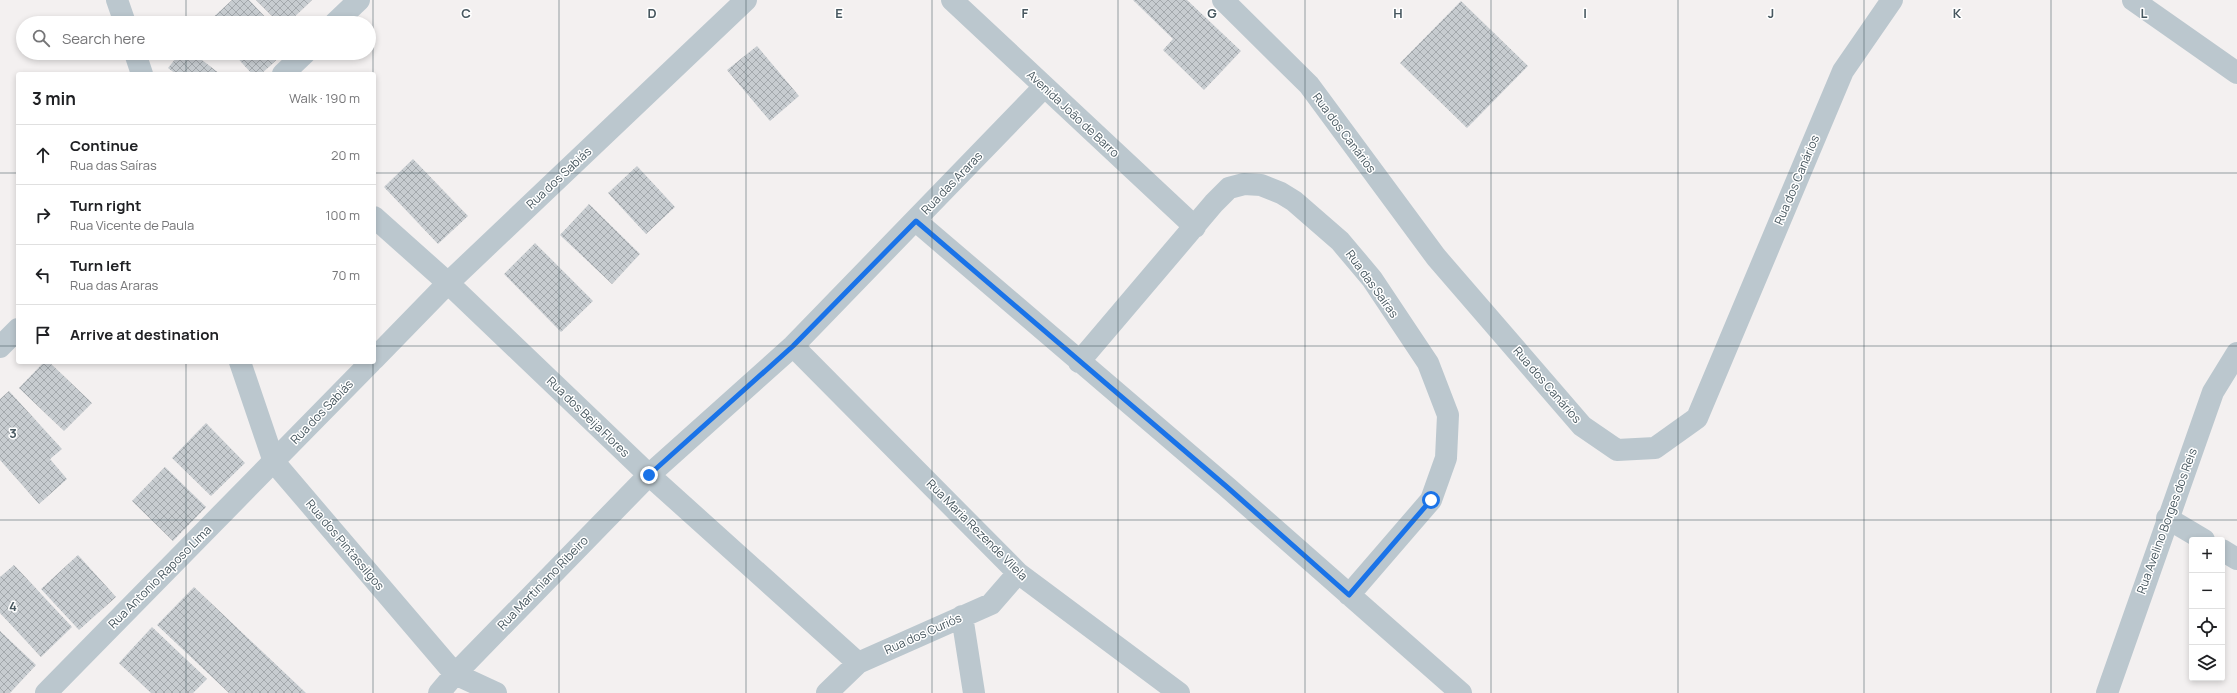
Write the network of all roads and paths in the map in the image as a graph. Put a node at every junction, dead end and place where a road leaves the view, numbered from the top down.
1 (117, 0) edge
2 (359, 0) edge
3 (746, 0) edge
4 (952, 0) edge
5 (1222, 0) edge
6 (1892, 0) edge
7 (2133, 0) edge
8 (123, 16) edge
9 (342, 16) edge
10 (137, 60) edge
11 (298, 60) edge
12 (141, 72) edge
13 (285, 72) edge
14 (2237, 74) edge
15 (1044, 87) junction
16 (376, 219) edge
17 (916, 221) junction
18 (1195, 227) junction
19 (448, 283) junction
20 (16, 331) edge
21 (793, 346) junction
22 (0, 347) edge
23 (2237, 352) edge
24 (376, 357) edge
25 (1079, 362) junction
26 (241, 364) edge
27 (369, 364) edge
28 (274, 462) junction
29 (649, 475) junction
30 (2167, 518) junction
31 (2199, 537) edge
32 (2225, 552) edge
33 (2237, 559) edge
34 (1018, 573) junction
35 (1349, 595) junction
36 (962, 616) junction
37 (858, 663) junction
38 (455, 674) junction
39 (46, 693) edge
40 (439, 693) edge
41 (496, 693) edge
42 (827, 693) edge
43 (974, 693) edge
44 (1179, 693) edge
45 (1461, 693) edge
46 (2107, 693) edge

1 - 8 street
2 - 9 street
3 - 19 street, Rua dos Sabiás
4 - 15 street, Avenida João de Barro
5 - 6 street, Rua dos Canários
7 - 14 street
10 - 12 street
11 - 13 street
15 - 17 street, Rua das Araras
15 - 18 street, Avenida João de Barro
16 - 19 street, Rua dos Beija Flores
17 - 21 street, Rua das Araras
17 - 25 street
18 - 25 street, Rua das Saíras
18 - 35 street, Rua das Saíras
19 - 24 street, Rua dos Sabiás
19 - 29 street, Rua dos Beija Flores
20 - 22 street
21 - 29 street, Rua das Araras
21 - 34 street, Rua Maria Rezende Vilela
23 - 30 street, Rua Avelino Borges dos Reis
25 - 35 street
26 - 28 street, Rua dos Pintassilgos
27 - 28 street, Rua dos Sabiás
28 - 38 street, Rua dos Pintassilgos
28 - 39 street, Rua Antonio Raposo Lima
29 - 37 street, Rua dos Beija Flores
29 - 38 street, Rua Martiniano Ribeiro
30 - 31 street
30 - 46 street, Rua Avelino Borges dos Reis
32 - 33 street
34 - 36 street, Rua dos Curiós
34 - 44 street, Rua Maria Rezende Vilela
35 - 45 street
36 - 37 street, Rua dos Curiós
36 - 43 street
37 - 42 street, Rua dos Curiós
38 - 40 street, Rua Martiniano Ribeiro
38 - 41 street, Rua dos Pintassilgos

